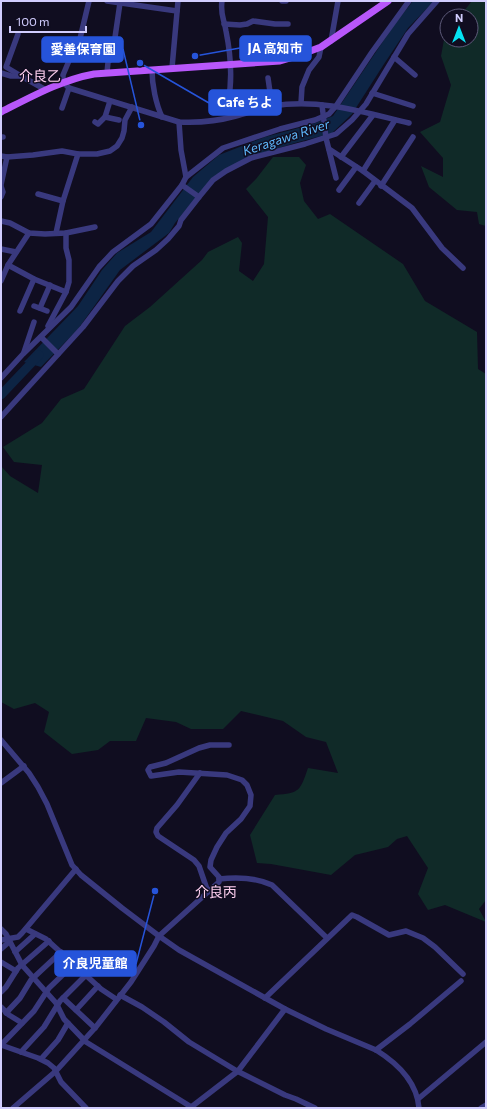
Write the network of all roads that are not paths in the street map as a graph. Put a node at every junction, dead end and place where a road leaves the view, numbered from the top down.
1 (89, 1) edge
2 (107, 1) edge
3 (178, 1) edge
4 (222, 1) edge
5 (282, 1) edge
6 (286, 1) edge
7 (338, 1) edge
8 (388, 1) edge
9 (409, 1) edge
10 (437, 1) edge
11 (120, 3) junction
12 (177, 11) junction
13 (224, 24) junction
14 (288, 24) dead end
15 (18, 34) dead end
16 (331, 41) junction
17 (321, 47) junction
18 (55, 48) dead end
19 (71, 56) junction
20 (394, 57) junction
21 (232, 64) junction
22 (172, 68) junction
23 (152, 70) junction
24 (1, 73) edge
25 (107, 73) junction
26 (415, 74) dead end
27 (21, 76) junction
28 (268, 78) dead end
29 (63, 82) junction
30 (68, 88) junction
31 (46, 90) junction
32 (372, 93) junction
33 (110, 101) junction
34 (228, 102) dead end
35 (301, 103) junction
36 (322, 105) junction
37 (272, 106) junction
38 (337, 106) junction
39 (413, 106) dead end
40 (132, 107) junction
41 (62, 108) dead end
42 (358, 111) junction
43 (1, 112) edge
44 (373, 115) junction
45 (105, 117) junction
46 (162, 117) junction
47 (323, 117) junction
48 (119, 120) dead end
49 (395, 120) junction
50 (95, 122) dead end
51 (179, 122) junction
52 (409, 123) dead end
53 (326, 137) junction
54 (413, 137) dead end
55 (329, 149) junction
56 (78, 154) junction
57 (4, 156) edge
58 (341, 157) junction
59 (356, 167) junction
60 (363, 171) junction
61 (186, 177) junction
62 (336, 178) dead end
63 (375, 181) junction
64 (1, 185) edge
65 (183, 186) junction
66 (381, 186) junction
67 (339, 190) dead end
68 (38, 194) dead end
69 (1, 197) edge
70 (198, 197) junction
71 (63, 201) junction
72 (360, 204) dead end
73 (1, 221) edge
74 (95, 227) dead end
75 (29, 233) junction
76 (56, 233) junction
77 (66, 233) junction
78 (1, 249) edge
79 (16, 252) junction
80 (8, 265) junction
81 (463, 268) dead end
82 (3, 272) edge
83 (34, 279) junction
84 (1, 280) edge
85 (50, 285) junction
86 (66, 292) junction
87 (34, 306) dead end
88 (40, 308) junction
89 (20, 311) dead end
90 (47, 311) dead end
91 (34, 322) dead end
92 (42, 335) junction
93 (57, 353) junction
94 (24, 354) junction
95 (1, 378) edge
96 (1, 417) edge
97 (1, 740) edge
98 (229, 745) dead end
99 (24, 766) junction
100 (200, 773) junction
101 (1, 783) edge
102 (76, 869) junction
103 (219, 879) junction
104 (208, 892) junction
105 (1, 929) edge
106 (26, 929) junction
107 (35, 934) junction
108 (159, 936) junction
109 (327, 938) junction
110 (1, 940) edge
111 (8, 940) junction
112 (49, 941) junction
113 (1, 949) edge
114 (15, 952) junction
115 (61, 952) junction
116 (1, 962) edge
117 (74, 964) junction
118 (22, 965) junction
119 (16, 971) junction
120 (463, 974) dead end
121 (86, 975) junction
122 (33, 977) junction
123 (461, 981) dead end
124 (98, 986) junction
125 (46, 991) junction
126 (1, 992) edge
127 (118, 997) junction
128 (63, 998) junction
129 (265, 998) junction
130 (57, 1006) junction
131 (1, 1007) edge
132 (285, 1009) junction
133 (76, 1010) junction
134 (6, 1013) junction
135 (22, 1023) junction
136 (68, 1023) junction
137 (95, 1028) junction
138 (84, 1039) junction
139 (486, 1042) edge
140 (1, 1045) edge
141 (376, 1050) junction
142 (21, 1052) junction
143 (40, 1059) junction
144 (56, 1071) junction
145 (237, 1071) junction
146 (418, 1099) junction
147 (486, 1105) edge
148 (13, 1108) edge
149 (86, 1108) edge
150 (191, 1108) edge
151 (315, 1108) edge
152 (420, 1108) edge
153 (481, 1108) edge

1 - 19 street
2 - 11 street
3 - 12 street
4 - 13 street
5 - 6 street
7 - 16 street
8 - 16 main road
9 - 38 street
10 - 20 street
11 - 12 street
11 - 25 street
12 - 22 street
13 - 14 street
13 - 21 street
15 - 27 street
16 - 17 main road
17 - 21 main road
17 - 35 street
18 - 19 street
19 - 29 street
20 - 26 street
20 - 32 street
21 - 22 main road
21 - 34 street
22 - 23 main road
23 - 25 main road
23 - 46 street
24 - 27 street
25 - 29 main road
27 - 31 street
28 - 37 street
29 - 30 street
29 - 31 main road
30 - 33 street
30 - 41 street
31 - 43 main road
32 - 39 street
32 - 42 street
33 - 40 street
33 - 45 street
35 - 36 street
35 - 37 street
36 - 38 street
36 - 47 street
37 - 51 street
38 - 42 street
38 - 47 street
40 - 46 street
40 - 56 street
42 - 44 street
42 - 53 street
44 - 49 street
44 - 58 street
45 - 48 street
45 - 50 street
46 - 51 street
47 - 53 street
47 - 61 street
49 - 52 street
49 - 60 street
51 - 61 street
53 - 55 street
53 - 70 street
54 - 66 street
55 - 58 street
55 - 62 street
56 - 57 street
56 - 71 street
57 - 64 street
58 - 59 street
59 - 60 street
59 - 67 street
60 - 63 street
61 - 65 street
63 - 66 street
63 - 72 street
64 - 69 street
65 - 70 street
65 - 92 street
66 - 81 street
68 - 71 street
70 - 93 street
71 - 76 street
73 - 75 street
74 - 77 street
75 - 76 street
75 - 79 street
76 - 77 street
77 - 86 street
78 - 79 street
79 - 80 street
80 - 82 street
80 - 83 street
82 - 84 street
83 - 85 street
83 - 89 street
85 - 86 street
85 - 88 street
86 - 92 street
87 - 88 street
88 - 90 street
91 - 94 street
92 - 93 street
92 - 94 street
93 - 96 street
94 - 95 street
97 - 99 street
98 - 100 street
99 - 101 street
99 - 102 street
100 - 103 street
100 - 104 street
102 - 106 street
102 - 108 street
103 - 104 street
103 - 109 street
104 - 108 street
105 - 111 street
106 - 107 street
106 - 111 street
107 - 112 street
107 - 114 street
108 - 127 street
108 - 129 street
109 - 120 street
109 - 129 street
110 - 111 street
111 - 113 street
111 - 114 street
112 - 115 street
112 - 118 street
114 - 118 street
115 - 117 street
115 - 122 street
116 - 119 street
117 - 121 street
117 - 125 street
118 - 119 street
118 - 122 street
119 - 126 street
121 - 124 street
121 - 128 street
122 - 125 street
122 - 134 street
123 - 141 street
124 - 127 street
124 - 133 street
125 - 130 street
125 - 135 street
127 - 137 street
127 - 145 street
128 - 130 street
128 - 133 street
129 - 132 street
130 - 136 street
130 - 142 street
131 - 134 street
132 - 141 street
132 - 145 street
133 - 137 street
134 - 135 street
135 - 140 street
136 - 138 street
136 - 143 street
137 - 138 street
138 - 144 street
138 - 150 street
139 - 146 street
140 - 142 street
141 - 146 street
142 - 143 street
143 - 144 street
144 - 148 street
144 - 149 street
145 - 150 street
145 - 151 street
146 - 152 street
147 - 153 street

